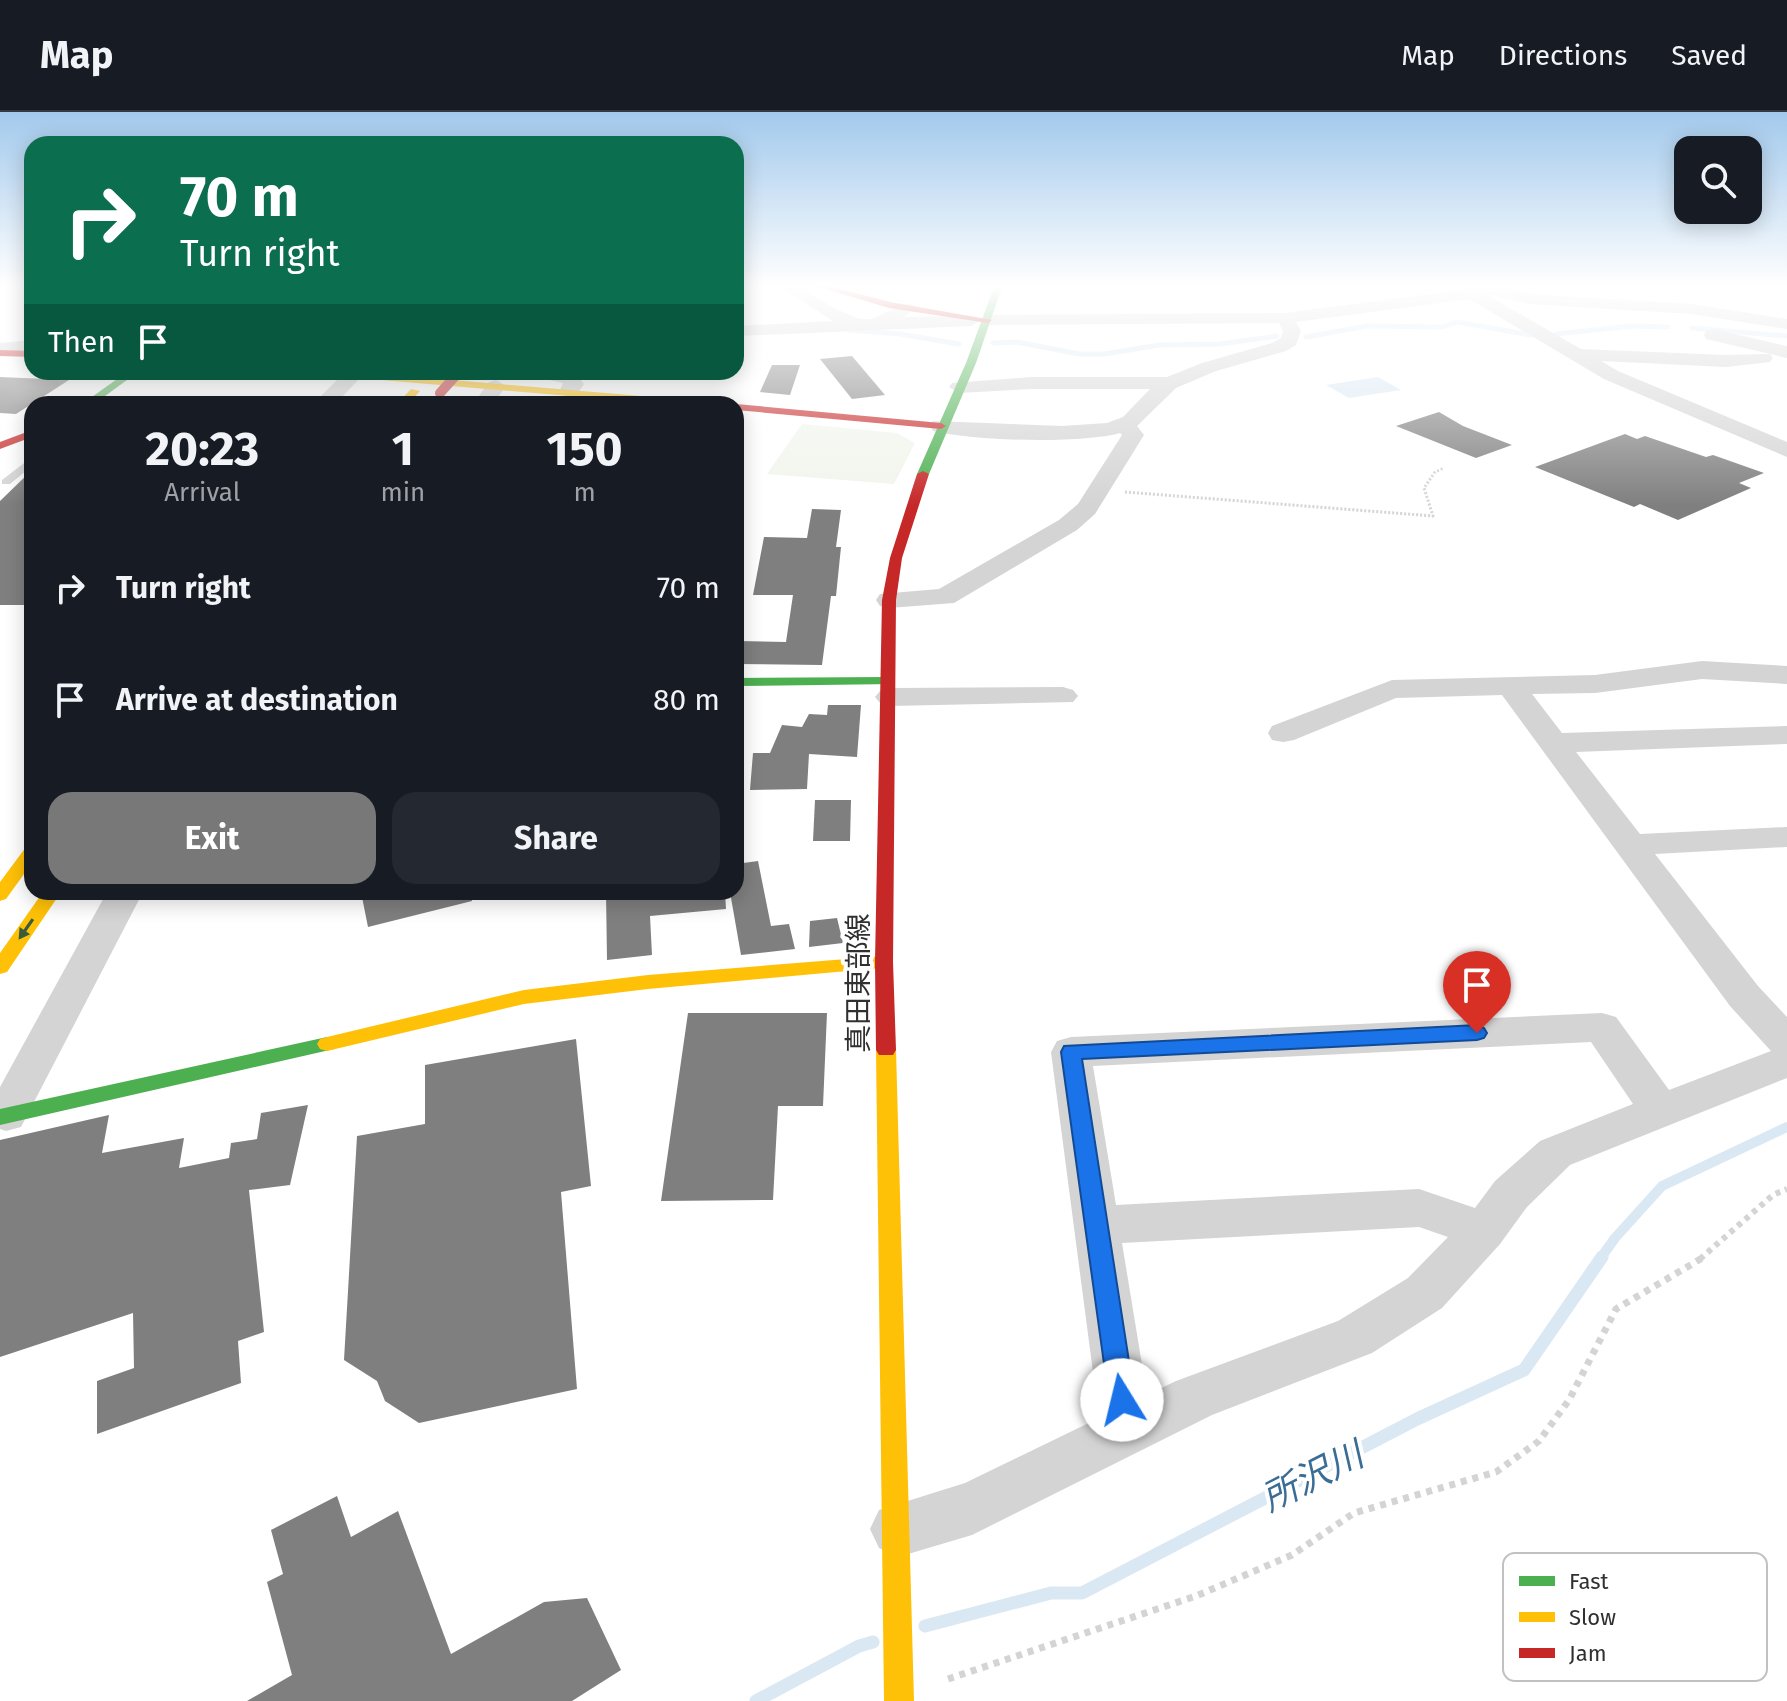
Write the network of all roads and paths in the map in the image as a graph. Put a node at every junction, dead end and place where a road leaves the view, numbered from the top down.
1 (968, 358) edge
2 (1245, 358) edge
3 (1581, 358) edge
4 (1664, 358) edge
5 (1755, 358) edge
6 (122, 380) edge
7 (347, 380) edge
8 (426, 380) edge
9 (430, 380) edge
10 (452, 380) edge
11 (571, 380) edge
12 (1170, 383) junction
13 (496, 386) junction
14 (959, 387) junction
15 (569, 392) junction
16 (98, 396) edge
17 (331, 396) edge
18 (410, 396) edge
19 (437, 396) edge
20 (489, 396) edge
21 (613, 396) edge
22 (744, 408) edge
23 (1125, 424) junction
24 (941, 426) junction
25 (24, 436) edge
26 (0, 446) edge
27 (1787, 450) edge
28 (24, 466) edge
29 (1444, 468) dead end
30 (2, 483) edge
31 (1100, 489) junction
32 (889, 600) junction
33 (1787, 675) edge
34 (744, 682) edge
35 (1510, 686) junction
36 (890, 689) junction
37 (1063, 696) dead end
38 (1283, 733) dead end
39 (1787, 735) edge
40 (1555, 743) junction
41 (1785, 839) edge
42 (1631, 845) junction
43 (24, 862) edge
44 (0, 895) edge
45 (46, 900) edge
46 (121, 900) edge
47 (884, 962) junction
48 (0, 967) edge
49 (1787, 1043) edge
50 (1787, 1061) edge
51 (1660, 1110) junction
52 (3, 1116) edge
53 (1787, 1189) edge
54 (1095, 1225) junction
55 (1484, 1230) junction
56 (1127, 1430) junction
57 (898, 1552) junction
58 (899, 1700) edge

1 - 14 main road, 真田東部線
2 - 12 street
3 - 27 street
4 - 5 street
6 - 16 main road
7 - 17 street
8 - 18 main road
9 - 13 main road
10 - 19 main road, bridge
11 - 15 street
12 - 14 street
12 - 23 street
13 - 15 main road
13 - 20 street
14 - 24 main road, 真田東部線
15 - 21 main road
22 - 24 main road
23 - 24 street
23 - 31 street
24 - 32 main road, 真田東部線
25 - 26 main road
28 - 30 lane
29 - 31 path
31 - 32 street
32 - 36 main road, 真田東部線
33 - 35 street
34 - 36 main road
35 - 38 street
35 - 40 street
36 - 37 street
36 - 47 main road, 真田東部線
39 - 40 street
40 - 42 street
41 - 42 street
42 - 49 street
43 - 44 main road
45 -> 48 main road
46 - 52 street
47 - 52 main road
47 - 57 main road, 真田東部線
50 - 51 street
51 - 54 street
51 - 55 street
53 - 58 path
54 - 55 street
54 - 56 street
55 - 56 street
56 - 57 street
57 - 58 main road, 真田東部線

